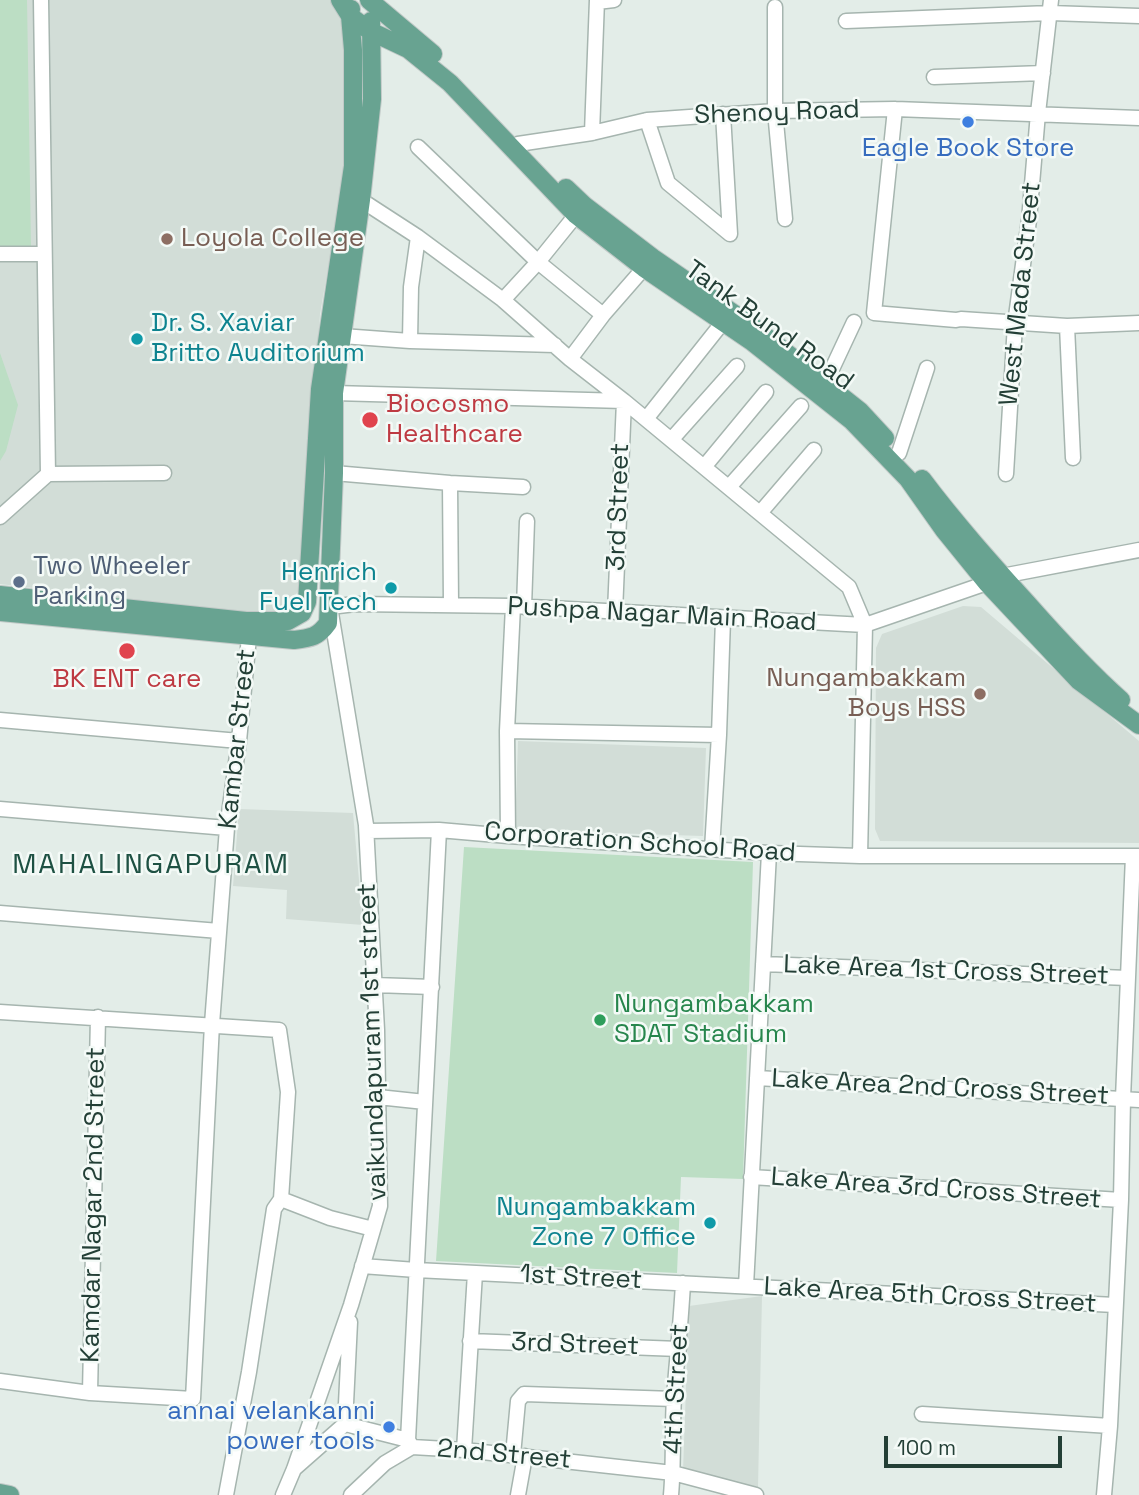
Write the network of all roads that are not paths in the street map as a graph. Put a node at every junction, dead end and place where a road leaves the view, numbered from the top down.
1 (41, 0) edge
2 (340, 0) edge
3 (614, 0) edge
4 (597, 1) edge
5 (371, 2) edge
6 (775, 6) dead end
7 (1050, 7) edge
8 (351, 8) edge
9 (1139, 16) edge
10 (846, 21) dead end
11 (370, 31) junction
12 (1043, 73) junction
13 (934, 77) dead end
14 (895, 109) junction
15 (775, 111) junction
16 (1038, 113) junction
17 (723, 114) junction
18 (1139, 118) edge
19 (647, 120) junction
20 (592, 133) junction
21 (515, 146) junction
22 (418, 147) dead end
23 (361, 201) junction
24 (576, 215) junction
25 (785, 219) dead end
26 (418, 237) junction
27 (0, 254) edge
28 (44, 254) junction
29 (538, 262) junction
30 (644, 268) junction
31 (503, 300) junction
32 (603, 315) junction
33 (854, 321) dead end
34 (723, 322) junction
35 (1139, 323) edge
36 (1015, 324) junction
37 (1067, 326) junction
38 (342, 336) junction
39 (410, 341) junction
40 (555, 345) junction
41 (570, 359) junction
42 (737, 366) dead end
43 (927, 368) dead end
44 (825, 384) junction
45 (766, 392) dead end
46 (334, 393) junction
47 (624, 401) junction
48 (801, 406) dead end
49 (646, 419) junction
50 (671, 440) junction
51 (814, 450) dead end
52 (895, 457) junction
53 (1073, 458) dead end
54 (704, 467) junction
55 (164, 473) dead end
56 (334, 473) junction
57 (47, 474) junction
58 (1006, 474) dead end
59 (450, 483) junction
60 (523, 487) dead end
61 (729, 487) junction
62 (760, 513) junction
63 (0, 517) edge
64 (527, 521) dead end
65 (1139, 550) edge
66 (995, 579) junction
67 (0, 595) edge
68 (307, 602) junction
69 (451, 604) junction
70 (518, 606) junction
71 (330, 607) junction
72 (0, 612) edge
73 (615, 612) junction
74 (723, 619) junction
75 (865, 625) junction
76 (249, 629) junction
77 (1138, 716) edge
78 (0, 720) edge
79 (507, 731) junction
80 (719, 735) junction
81 (239, 741) junction
82 (0, 809) edge
83 (366, 826) junction
84 (227, 828) junction
85 (439, 830) junction
86 (508, 836) junction
87 (712, 849) junction
88 (769, 853) junction
89 (860, 856) junction
90 (1136, 856) edge
91 (0, 913) edge
92 (219, 931) junction
93 (763, 964) junction
94 (1128, 978) junction
95 (375, 985) junction
96 (432, 987) junction
97 (0, 1012) edge
98 (98, 1017) junction
99 (212, 1024) junction
100 (757, 1078) junction
101 (379, 1097) junction
102 (1123, 1099) junction
103 (1139, 1100) edge
104 (425, 1102) junction
105 (751, 1177) junction
106 (281, 1199) junction
107 (1121, 1200) junction
108 (373, 1229) junction
109 (362, 1266) junction
110 (416, 1270) junction
111 (475, 1273) junction
112 (683, 1283) junction
113 (746, 1286) junction
114 (351, 1305) junction
115 (1115, 1305) junction
116 (470, 1341) junction
117 (679, 1349) junction
118 (0, 1381) edge
119 (90, 1394) junction
120 (674, 1399) junction
121 (922, 1414) dead end
122 (345, 1424) junction
123 (1110, 1426) junction
124 (410, 1444) junction
125 (464, 1450) junction
126 (519, 1456) junction
127 (294, 1469) junction
128 (673, 1474) junction
129 (0, 1493) edge
130 (10, 1495) edge
131 (226, 1495) edge
132 (283, 1495) edge
133 (351, 1495) edge
134 (518, 1495) edge
135 (671, 1495) edge
136 (755, 1495) edge
137 (1104, 1495) edge

1 - 28 street
2 - 8 main road, Tank Bund Road
3 - 4 street
4 - 20 street
5 - 11 main road
5 - 21 main road, Tank Bund Road
6 - 15 street
7 - 9 street
7 - 10 street
7 - 12 street, West Mada Street
8 - 11 main road, Tank Bund Road
8 - 68 main road
11 - 21 main road, Tank Bund Road
11 - 23 main road
12 - 13 street
12 - 16 street, West Mada Street
14 - 15 street, Shenoy Road
14 - 16 street, Shenoy Road
14 - 36 street
15 - 17 street, Shenoy Road
15 - 25 street
16 - 18 street, Shenoy Road
16 - 36 street, West Mada Street
17 - 19 street, Shenoy Road
17 - 19 street
19 - 20 street, Shenoy Road
20 - 21 street, Shenoy Road
21 - 24 main road, Tank Bund Road
21 - 44 main road, Tank Bund Road
22 - 29 street
23 - 26 street
23 - 38 main road
24 - 29 street
24 - 30 main road, Tank Bund Road
26 - 31 street
26 - 39 street
27 - 28 street
28 - 57 street
29 - 31 street
29 - 32 street
30 - 32 street
30 - 34 main road, Tank Bund Road
31 - 40 street
32 - 41 street
33 - 44 street
34 - 49 street
34 - 52 main road, Tank Bund Road
35 - 37 street
36 - 37 street
36 - 58 street, West Mada Street
37 - 53 street
38 - 39 street
38 - 46 main road
39 - 40 street
40 - 41 street
41 - 47 street
42 - 50 street
43 - 52 street
44 - 52 main road, Tank Bund Road
45 - 54 street
46 - 47 street
46 - 56 main road
47 - 49 street
47 - 73 street, 3rd Street
48 - 61 street
49 - 50 street
50 - 54 street
51 - 62 street
52 - 66 main road, Tank Bund Road
54 - 61 street
55 - 57 street
56 - 59 street
56 - 71 main road
57 - 63 street
59 - 60 street
59 - 69 street
61 - 62 street
62 - 75 street
64 - 70 street
65 - 66 street, Pushpa Nagar Main Road
66 - 75 street, Pushpa Nagar Main Road
66 - 77 main road, Tank Bund Road
67 - 76 main road
68 - 71 main road
68 - 76 main road
69 - 70 street, Pushpa Nagar Main Road
69 - 71 street, Pushpa Nagar Main Road
70 - 73 street, Pushpa Nagar Main Road
70 - 79 street
71 - 76 main road
71 - 83 street
72 - 76 main road
73 - 74 street, Pushpa Nagar Main Road
74 - 75 street, Pushpa Nagar Main Road
74 - 80 street
75 - 89 street
76 - 81 street, Kambar Street
78 - 81 street
79 - 80 street
79 - 86 street
80 - 87 street
81 - 84 street, Kambar Street
82 - 84 street
83 - 85 street, Corporation School Road
83 - 95 street, vaikundapuram 1st street
84 - 92 street, Kambar Street
85 - 86 street, Corporation School Road
85 - 96 street
86 - 87 street, Corporation School Road
87 - 88 street, Corporation School Road
88 - 89 street, Corporation School Road
88 - 93 street
89 - 90 street, Corporation School Road
90 - 94 street
91 - 92 street
92 - 99 street, Kambar Street
93 - 94 street, Lake Area 1st Cross Street
93 - 100 street
94 - 102 street
95 - 96 street
95 - 101 street, vaikundapuram 1st street
96 - 104 street
97 - 98 street
98 - 99 street
98 - 119 street, Kamdar Nagar 2nd Street
99 - 106 street
99 - 119 street, Kambar Street
100 - 102 street, Lake Area 2nd Cross Street
100 - 105 street
101 - 104 street
101 - 108 street, vaikundapuram 1st street
102 - 103 street, Lake Area 2nd Cross Street
102 - 107 street
104 - 110 street
105 - 107 street, Lake Area 3rd Cross Street
105 - 113 street
106 - 108 street
106 - 131 street
107 - 115 street
108 - 109 street, vaikundapuram 1st street
109 - 110 street, 1st Street
109 - 114 street, vaikundapuram 1st street
110 - 111 street, 1st Street
110 - 124 street
111 - 112 street, 1st Street
111 - 116 street
112 - 113 street, 1st Street
112 - 117 street, 4th Street
113 - 115 street, Lake Area 5th Cross Street
114 - 122 street
114 - 127 street, vaikundapuram 1st street
115 - 123 street
116 - 117 street, 3rd Street
116 - 125 street
117 - 120 street, 4th Street
118 - 119 street
120 - 126 street
120 - 128 street, 4th Street
121 - 123 street
122 - 124 street
122 - 127 street
123 - 137 street
124 - 125 street, 2nd Street
124 - 133 street, 2nd Street
125 - 126 street, 2nd Street
126 - 128 street, 2nd Street
126 - 134 street
127 - 132 street, vaikundapuram 1st street
128 - 135 street, 4th Street
128 - 136 street, 2nd Street
129 - 130 main road

